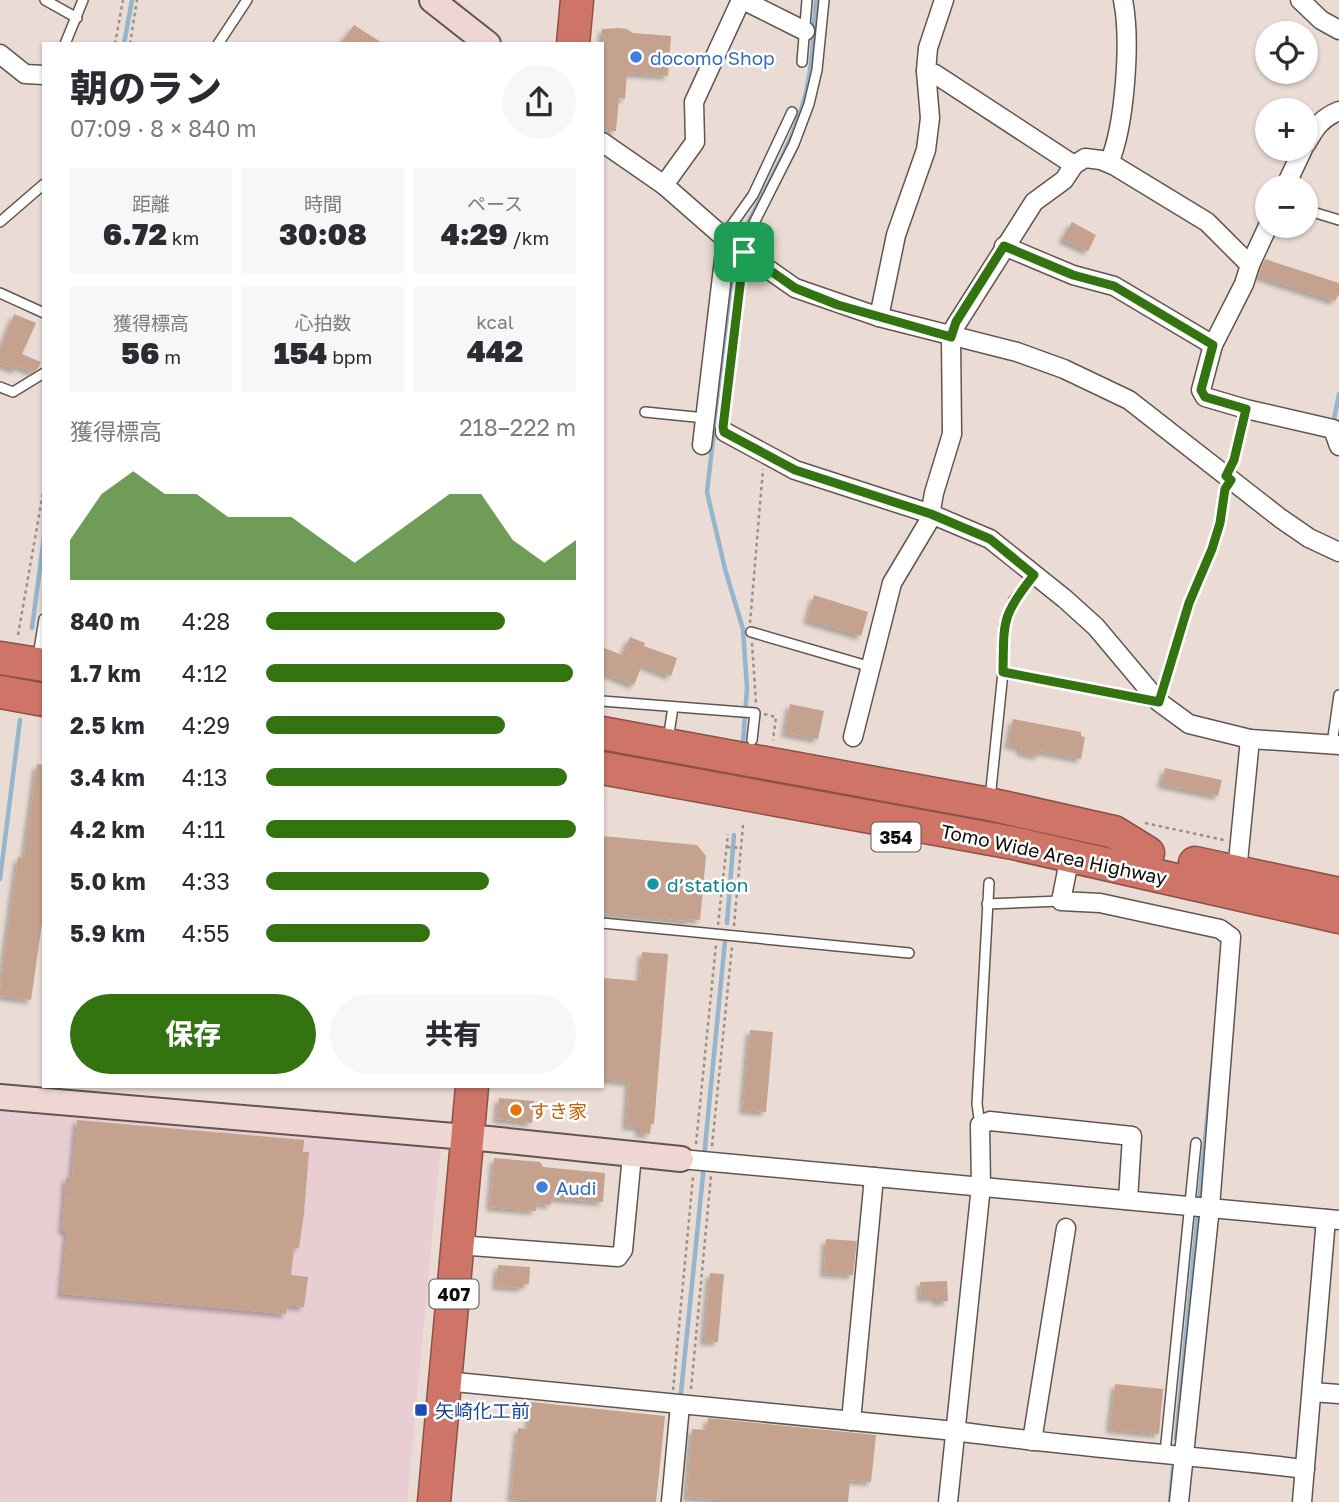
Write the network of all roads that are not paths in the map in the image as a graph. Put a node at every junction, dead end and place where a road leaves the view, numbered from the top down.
1 (45, 0) edge
2 (83, 0) edge
3 (247, 0) edge
4 (432, 0) edge
5 (577, 0) edge
6 (742, 0) edge
7 (807, 0) edge
8 (824, 0) edge
9 (944, 0) edge
10 (1124, 0) edge
11 (1300, 0) edge
12 (77, 18) junction
13 (1339, 30) edge
14 (805, 31) junction
15 (66, 42) edge
16 (219, 42) edge
17 (485, 42) edge
18 (573, 42) edge
19 (0, 54) edge
20 (803, 62) dead end
21 (926, 71) junction
22 (42, 75) edge
23 (1339, 111) edge
24 (792, 113) dead end
25 (1318, 123) edge
26 (604, 143) edge
27 (1109, 163) junction
28 (1074, 165) junction
29 (664, 185) junction
30 (42, 186) edge
31 (1318, 214) edge
32 (1339, 220) edge
33 (0, 222) edge
34 (1262, 238) edge
35 (726, 239) junction
36 (1004, 246) junction
37 (744, 252) junction
38 (1250, 265) junction
39 (0, 293) edge
40 (42, 312) edge
41 (879, 317) junction
42 (951, 337) junction
43 (1213, 345) junction
44 (42, 374) edge
45 (0, 387) edge
46 (1246, 409) junction
47 (645, 412) dead end
48 (705, 418) junction
49 (724, 432) joint
50 (702, 445) dead end
51 (1339, 446) edge
52 (1228, 478) junction
53 (931, 514) junction
54 (1339, 552) edge
55 (1034, 575) junction
56 (42, 622) edge
57 (751, 632) dead end
58 (24, 651) edge
59 (871, 667) junction
60 (1003, 672) junction
61 (0, 675) edge
62 (42, 682) edge
63 (0, 692) edge
64 (1339, 695) edge
65 (42, 700) edge
66 (604, 701) edge
67 (1159, 702) junction
68 (673, 707) junction
69 (604, 733) edge
70 (853, 737) dead end
71 (752, 740) dead end
72 (1250, 740) junction
73 (667, 745) junction
74 (1336, 745) edge
75 (604, 750) edge
76 (604, 768) edge
77 (604, 787) edge
78 (989, 804) junction
79 (1148, 853) junction
80 (1238, 857) junction
81 (1069, 862) junction
82 (989, 883) dead end
83 (1339, 894) edge
84 (1061, 901) junction
85 (986, 904) junction
86 (1339, 917) edge
87 (604, 923) edge
88 (909, 953) dead end
89 (472, 1088) edge
90 (0, 1097) edge
91 (980, 1125) junction
92 (468, 1138) junction
93 (1196, 1143) dead end
94 (632, 1155) junction
95 (690, 1159) joint
96 (874, 1177) junction
97 (981, 1186) junction
98 (1128, 1200) junction
99 (1189, 1206) junction
100 (1210, 1208) junction
101 (1333, 1219) edge
102 (1066, 1228) dead end
103 (458, 1245) junction
104 (445, 1381) junction
105 (1312, 1392) junction
106 (1339, 1394) edge
107 (681, 1397) junction
108 (851, 1422) junction
109 (955, 1431) junction
110 (1032, 1441) junction
111 (1165, 1453) junction
112 (1184, 1455) junction
113 (1305, 1469) junction
114 (434, 1502) edge
115 (671, 1502) edge
116 (948, 1502) edge
117 (1179, 1502) edge
118 (1302, 1502) edge

1 - 12 lane
2 - 12 lane
3 - 16 lane
4 - 17 street
5 - 18 highway
6 - 14 street
6 - 29 street
7 - 14 lane
8 - 37 lane
9 - 21 street
10 - 27 street
11 - 13 street
12 - 15 lane
14 - 20 lane
19 - 22 street
21 - 28 street
21 - 41 street
23 - 25 street
24 - 35 lane
26 - 29 street
27 - 28 street
27 - 38 street
28 - 36 street
29 - 35 street
30 - 33 lane
31 - 32 lane
34 - 38 street
35 - 37 street
35 - 48 street
36 - 42 street
36 - 43 street
37 - 41 street
37 - 49 lane
38 - 43 street
39 - 40 lane
41 - 42 street
42 - 52 street
42 - 53 street
43 - 46 street
44 - 45 lane
46 - 51 street
46 - 52 lane
47 - 48 lane
48 - 50 street
49 - 53 street
52 - 54 street
52 - 67 lane
53 - 55 street
53 - 59 street
55 - 60 lane
55 - 67 street
56 - 58 lane
57 - 59 lane
59 - 70 street
60 - 67 lane
60 - 78 lane
61 - 62 highway
63 - 65 highway
64 - 74 lane
66 - 68 lane
67 - 72 street
68 - 71 lane
68 - 73 lane
69 - 73 highway, 354
72 - 74 street
72 - 80 street
73 - 78 highway, 354
75 - 79 highway, Tomo Wide Area Highway / 354
76 - 81 highway, Tomo Wide Area Highway / 354
77 - 81 highway, 354
78 - 79 highway, 354
79 - 80 highway, Tomo Wide Area Highway / 354
80 - 83 highway, Tomo Wide Area Highway / 354
81 - 84 street
81 - 86 highway, Tomo Wide Area Highway / 354
82 - 85 lane
84 - 85 lane
84 - 100 street
85 - 91 lane
87 - 88 lane
89 - 92 highway, 407
90 - 92 street
91 - 97 street
91 - 98 street
92 - 94 street
92 - 103 highway, 407
93 - 99 lane
94 - 95 street
94 - 103 street
95 - 96 street
96 - 97 street
96 - 108 street
97 - 98 street
97 - 109 street
98 - 99 street
99 - 100 street
99 - 111 lane
100 - 101 street
100 - 112 street
101 - 105 street
102 - 110 street
103 - 104 highway, 407
104 - 107 street
104 - 114 highway, 407
105 - 106 street
105 - 113 street
107 - 108 street
107 - 115 street
108 - 109 street
109 - 110 street
109 - 116 street
110 - 111 street
111 - 112 street
112 - 113 street
112 - 117 street
113 - 118 street

